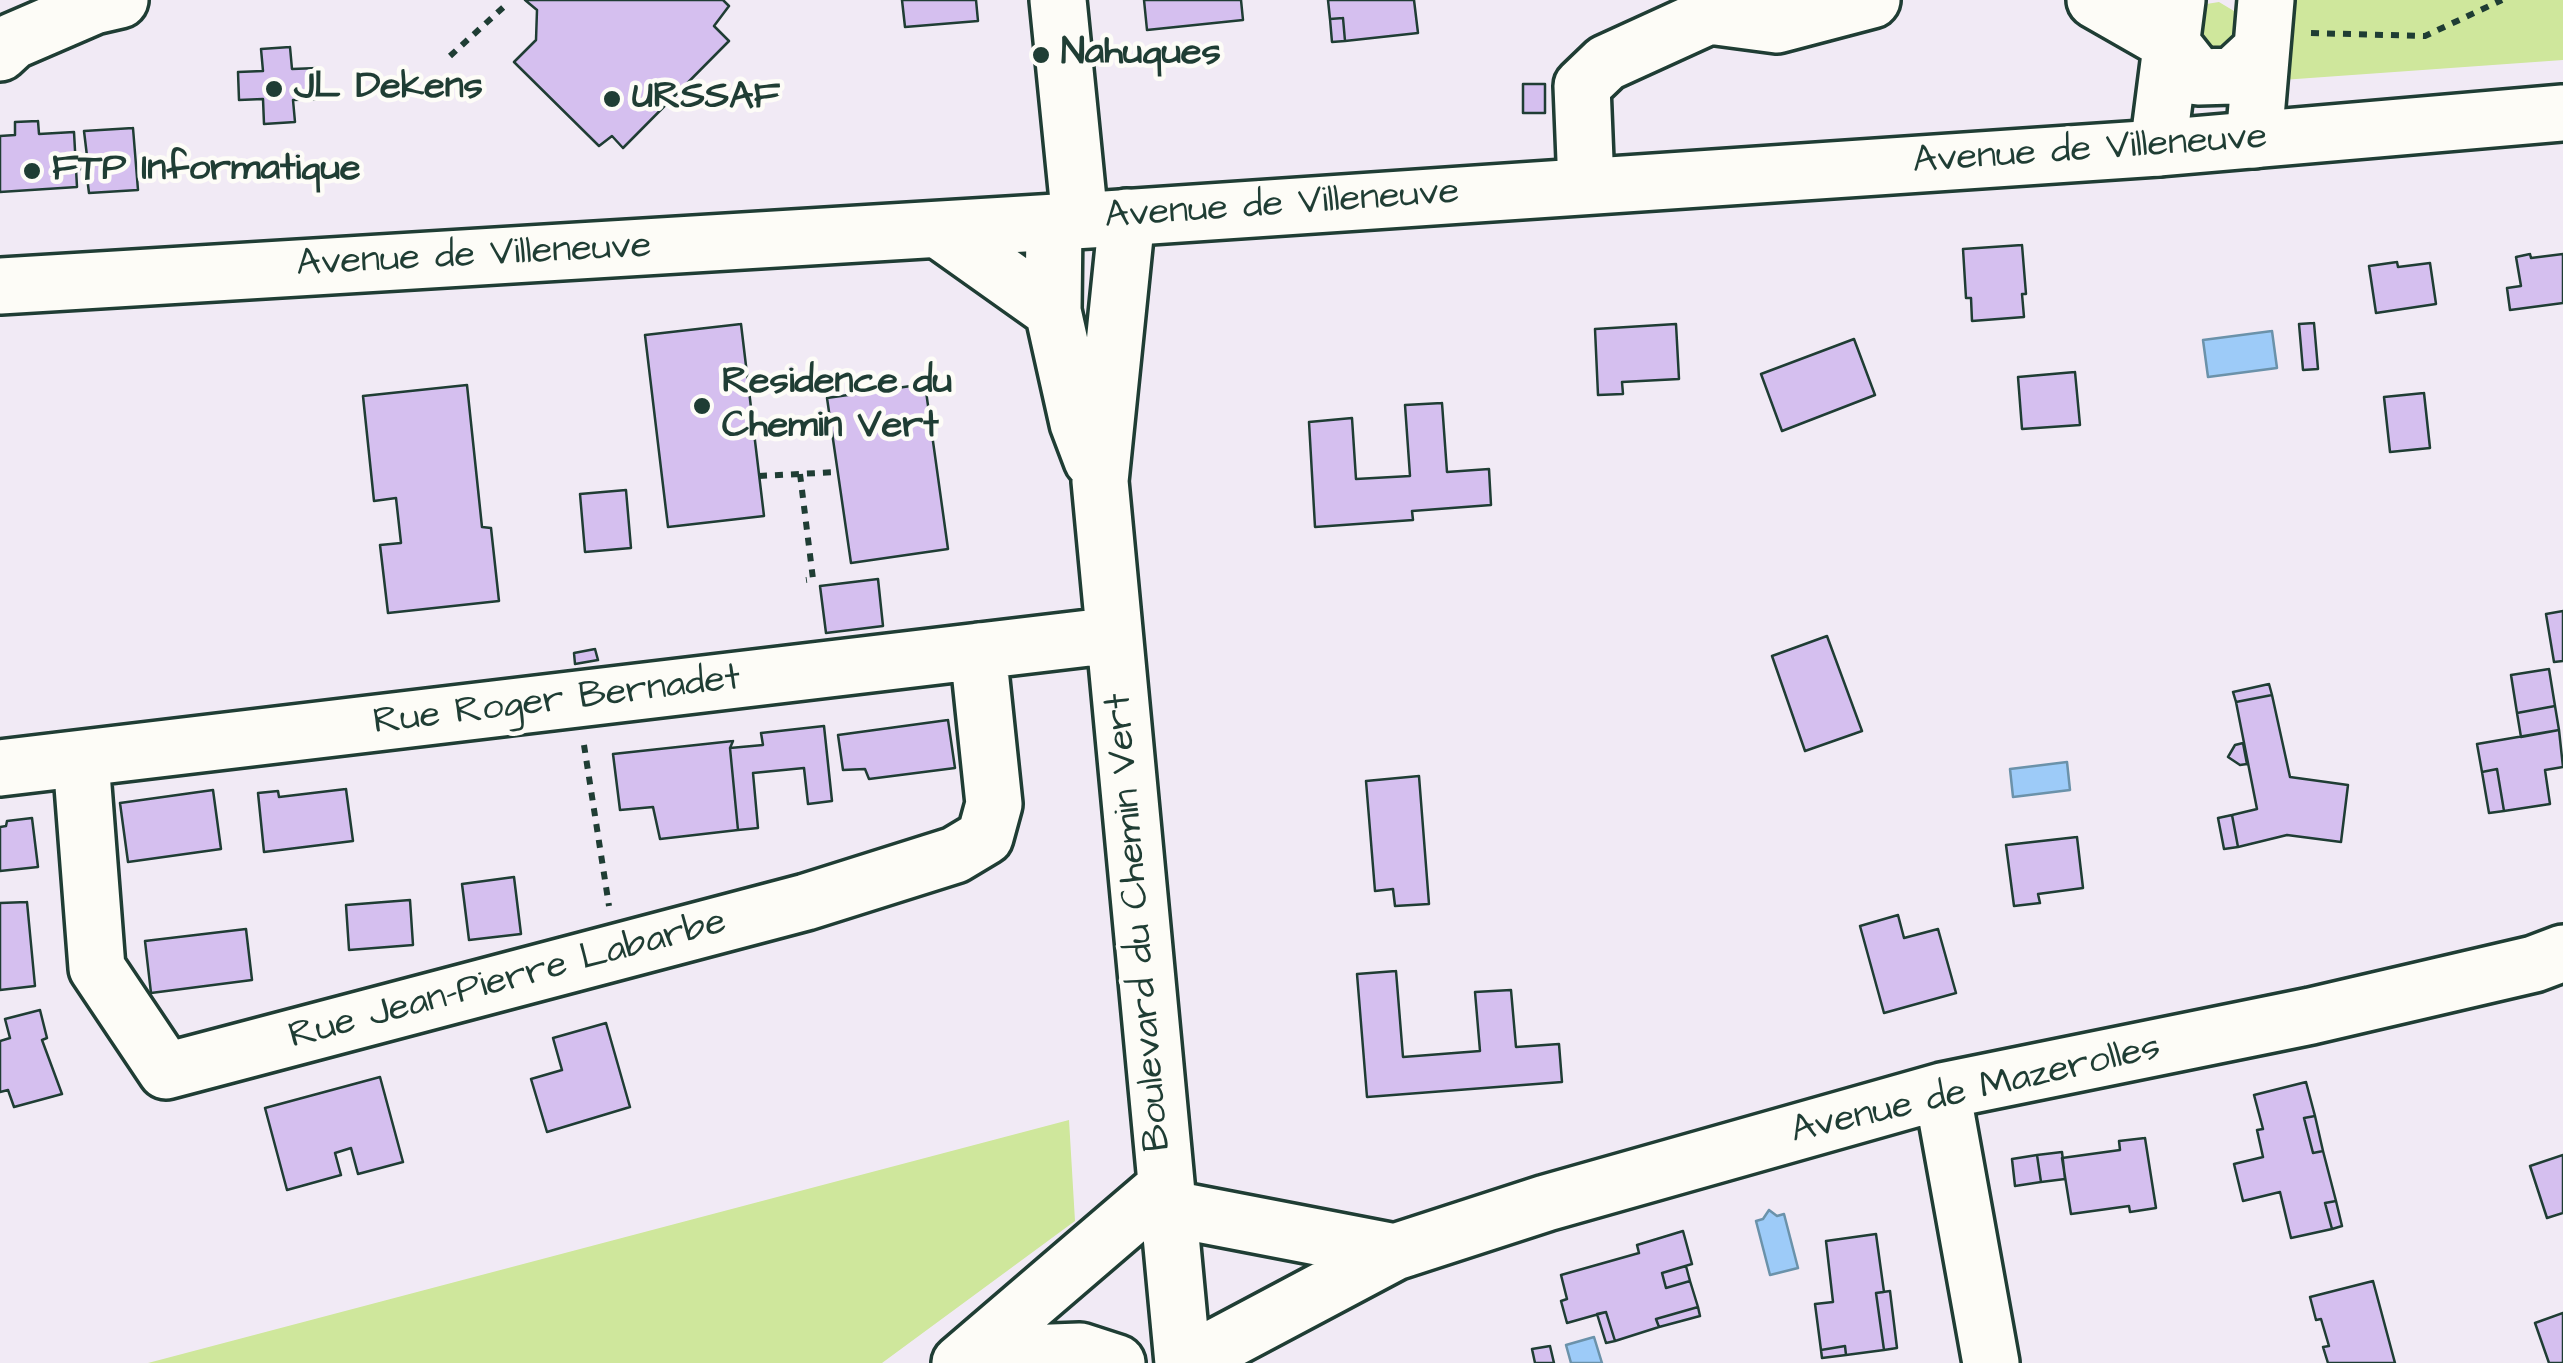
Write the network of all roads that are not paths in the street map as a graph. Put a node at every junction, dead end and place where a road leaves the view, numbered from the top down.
1 (120, 0) edge
2 (1058, 0) edge
3 (1872, 0) edge
4 (2095, 0) edge
5 (1710, 8) edge
6 (64, 9) edge
7 (2175, 22) edge
8 (2264, 28) edge
9 (0, 53) edge
10 (2563, 114) edge
11 (2254, 140) junction
12 (2158, 148) junction
13 (1586, 185) junction
14 (1087, 220) junction
15 (939, 230) junction
16 (0, 286) edge
17 (1053, 311) junction
18 (1100, 481) junction
19 (1114, 635) junction
20 (978, 651) junction
21 (81, 760) junction
22 (0, 768) edge
23 (2563, 953) edge
24 (1942, 1092) junction
25 (1165, 1198) junction
26 (1395, 1252) junction
27 (965, 1359) edge
28 (1117, 1363) edge
29 (1185, 1363) edge
30 (1991, 1363) edge

1 - 6 street
2 - 14 street
3 - 5 street
4 - 7 street
5 - 13 street
6 - 9 street
7 - 8 street
7 - 12 street
8 - 11 street
10 - 11 street, Avenue de Villeneuve
11 - 12 street, Avenue de Villeneuve
12 - 13 street, Avenue de Villeneuve
13 - 14 street, Avenue de Villeneuve
14 - 15 street, Avenue de Villeneuve
14 - 17 street, Boulevard du Chemin Vert
14 - 18 street, Boulevard du Chemin Vert
15 - 16 street, Avenue de Villeneuve
15 - 17 street
17 - 18 street, Boulevard du Chemin Vert
18 - 19 street, Boulevard du Chemin Vert
19 - 20 street, Rue Roger Bernadet
19 - 25 street, Boulevard du Chemin Vert
20 - 21 street, Rue Roger Bernadet
20 - 21 street, Rue Jean-Pierre Labarbe
21 - 22 street, Rue Roger Bernadet
23 - 24 street, Avenue de Mazerolles
24 - 26 street, Avenue de Mazerolles
24 - 30 street
25 - 26 street, Avenue de Mazerolles
25 - 27 street
25 - 29 street, Boulevard du Chemin Vert
26 - 29 street, Avenue de Mazerolles
27 - 28 street

